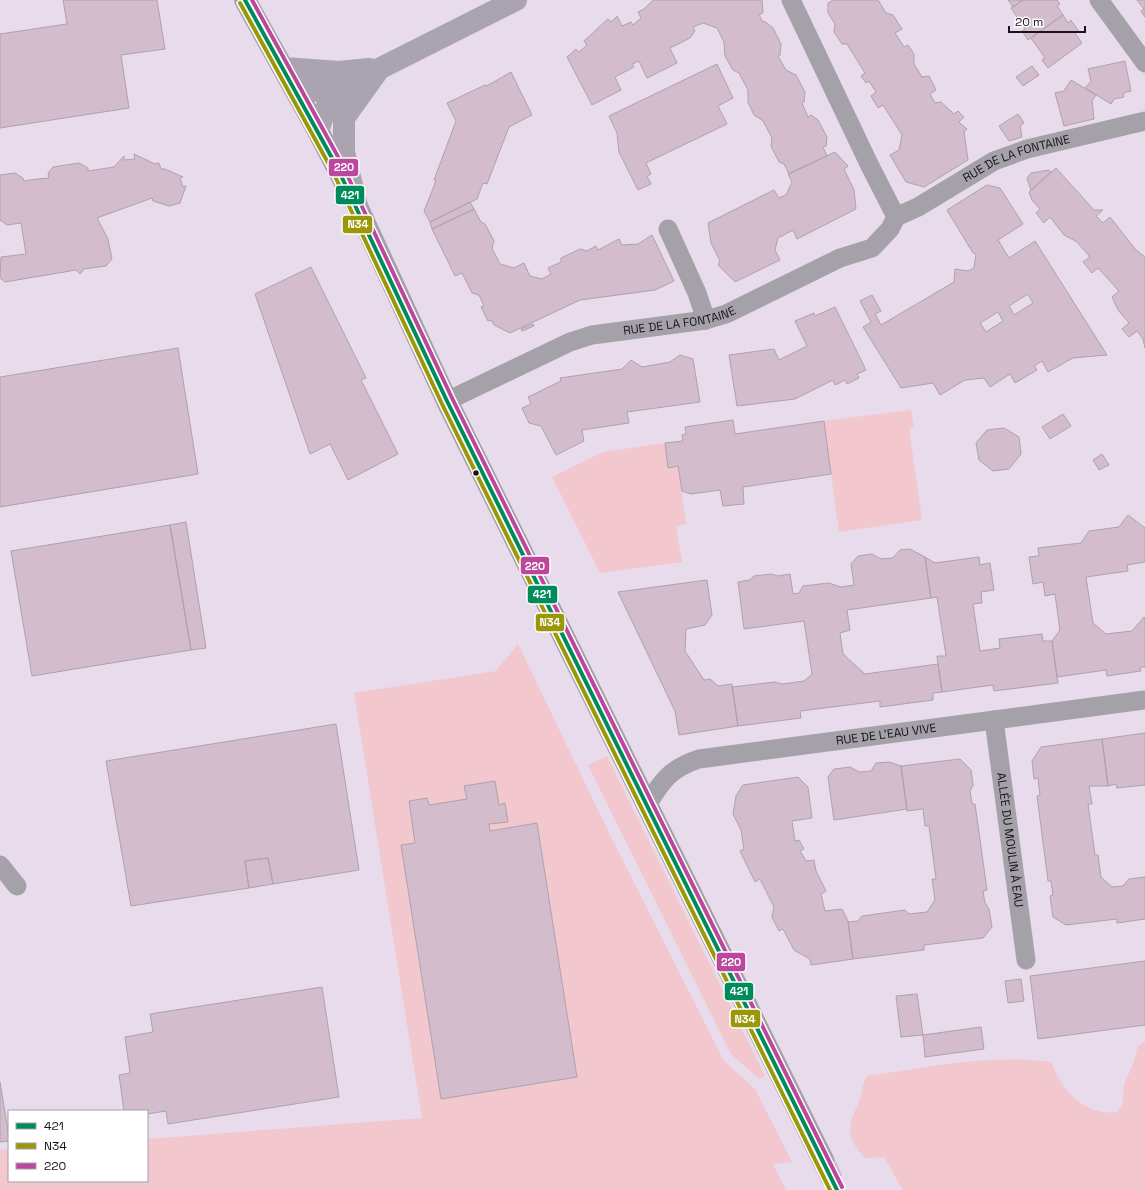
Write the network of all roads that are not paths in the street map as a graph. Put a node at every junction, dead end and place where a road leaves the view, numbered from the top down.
1 (245, 0) edge
2 (516, 0) edge
3 (791, 0) edge
4 (1099, 0) edge
5 (1145, 63) edge
6 (380, 68) junction
7 (289, 76) junction
8 (341, 88) junction
9 (1145, 121) edge
10 (318, 131) junction
11 (357, 206) junction
12 (896, 217) junction
13 (668, 229) dead end
14 (706, 320) junction
15 (447, 401) junction
16 (1145, 700) edge
17 (994, 720) junction
18 (647, 806) junction
19 (0, 865) edge
20 (18, 886) dead end
21 (1026, 960) dead end
22 (823, 1160) tunnel mouth

1 - 7 main road
2 - 6 main road
3 - 12 street
4 - 5 street
6 - 7 main road
6 - 8 main road
6 - 11 main road
7 - 8 main road
7 - 10 main road
8 - 10 main road
9 - 12 street, RUE DE LA FONTAINE
10 - 11 street
11 - 15 street
12 - 14 street, RUE DE LA FONTAINE
13 - 14 street
14 - 15 street, RUE DE LA FONTAINE
15 - 18 street
16 - 17 street, RUE DE L'EAU VIVE
17 - 18 street, RUE DE L'EAU VIVE
17 - 21 street, ALLÉE DU MOULIN À EAU
18 - 22 street
19 - 20 street

